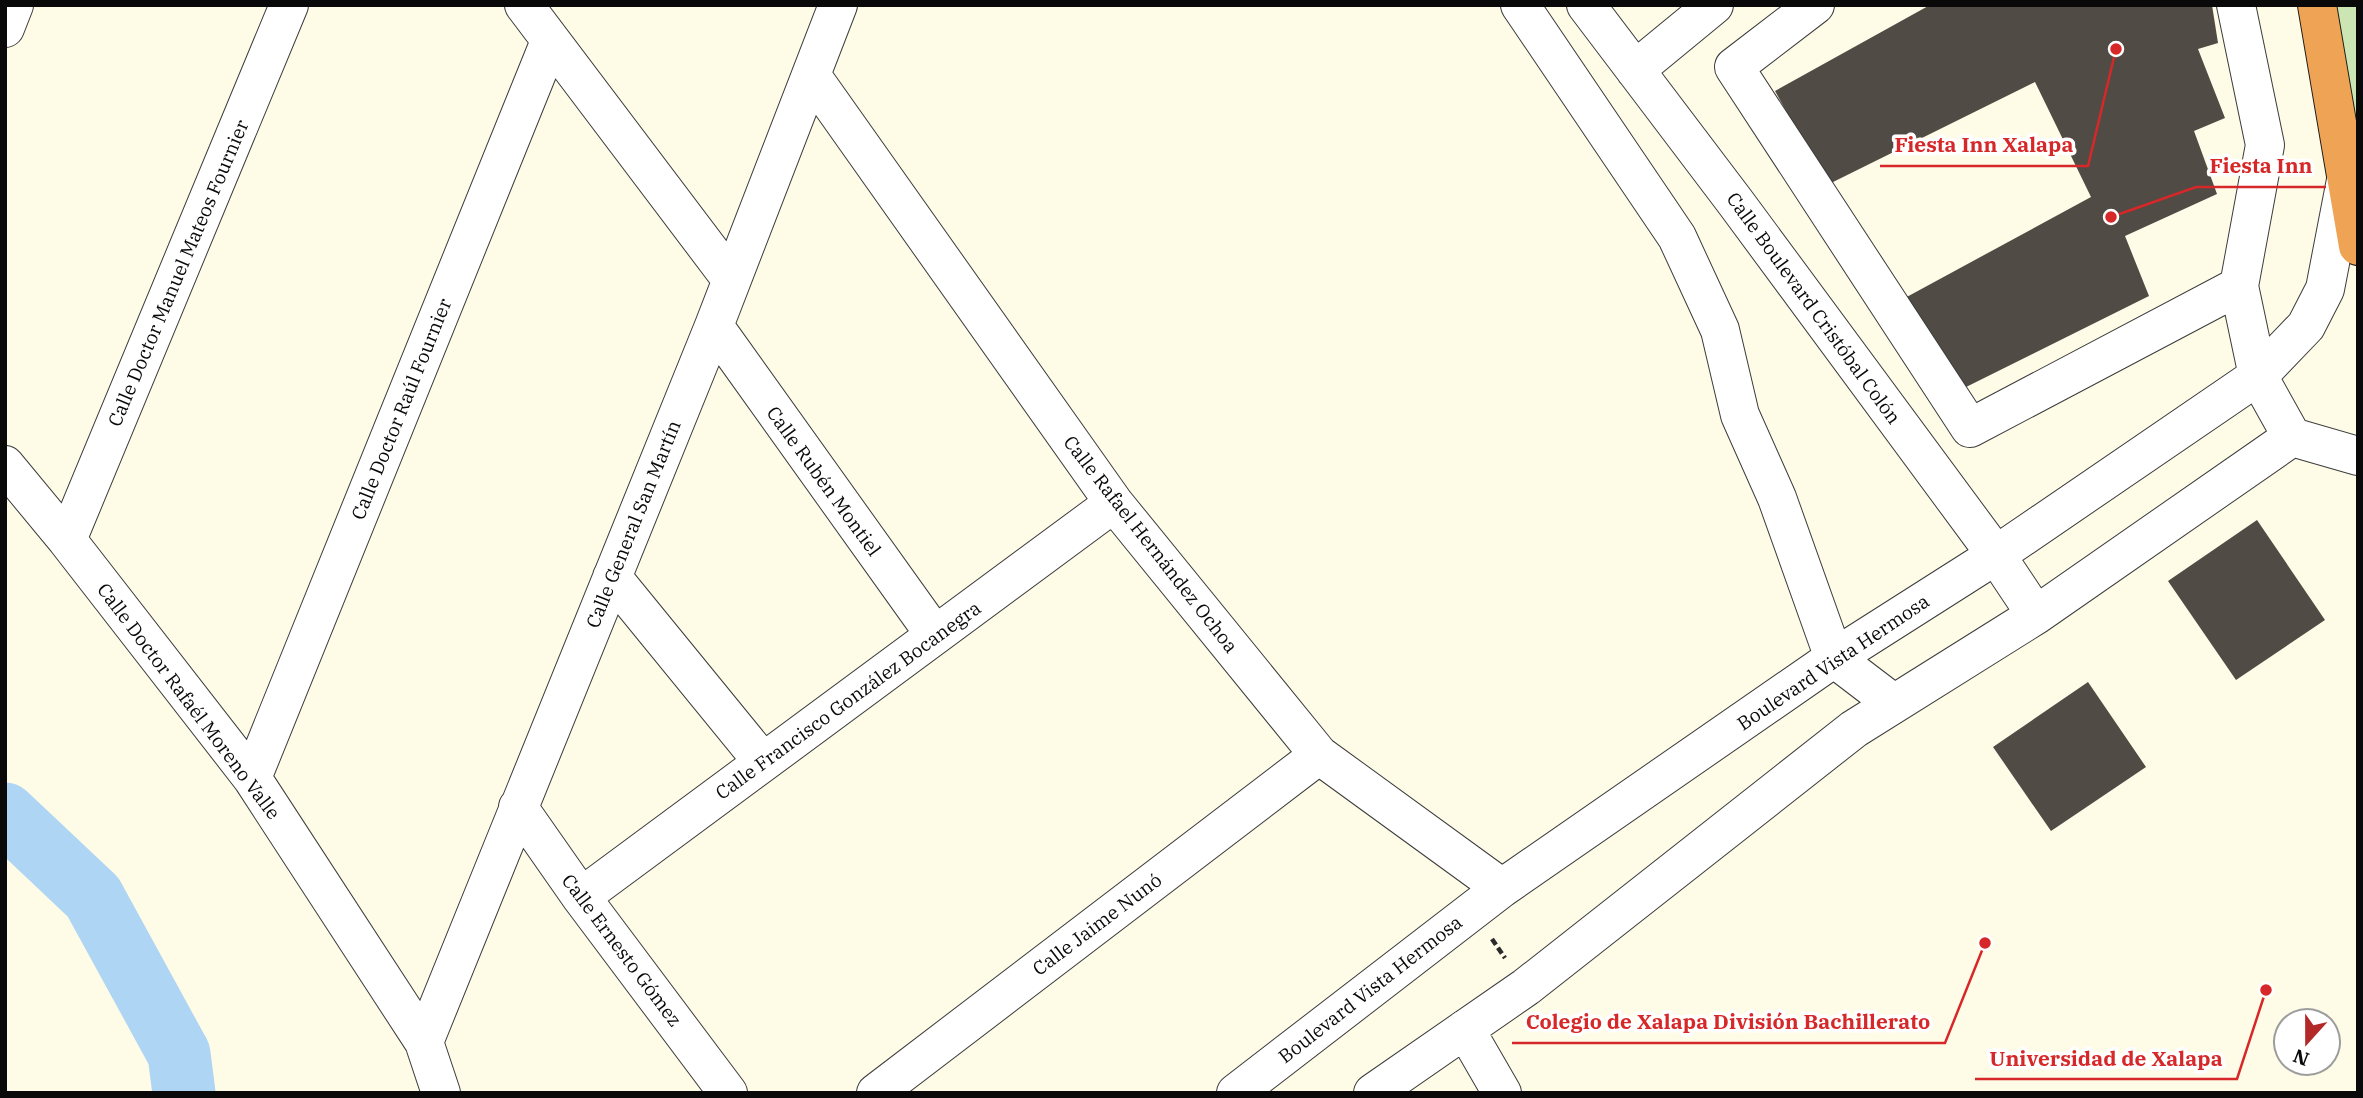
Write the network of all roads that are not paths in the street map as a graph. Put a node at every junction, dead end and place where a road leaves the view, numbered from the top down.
1 (14, 5) edge
2 (289, 5) edge
3 (524, 5) edge
4 (838, 5) edge
5 (1520, 5) edge
6 (1586, 5) edge
7 (1714, 5) edge
8 (1815, 5) edge
9 (2236, 5) edge
10 (2317, 5) edge
11 (5, 28) edge
12 (550, 41) junction
13 (1634, 70) junction
14 (811, 75) junction
15 (2346, 178) junction
16 (2358, 246) edge
17 (731, 279) junction
18 (2239, 286) junction
19 (714, 326) junction
20 (2258, 376) junction
21 (2292, 438) junction
22 (2358, 456) edge
23 (5, 466) edge
24 (1114, 503) junction
25 (67, 540) junction
26 (1996, 555) junction
27 (612, 577) junction
28 (2036, 615) junction
29 (935, 635) junction
30 (1834, 658) junction
31 (1893, 704) junction
32 (1319, 755) junction
33 (763, 762) junction
34 (252, 778) junction
35 (518, 807) junction
36 (1502, 888) junction
37 (581, 897) junction
38 (1465, 1028) junction
39 (424, 1042) junction
40 (441, 1093) edge
41 (727, 1093) edge
42 (876, 1093) edge
43 (1236, 1093) edge
44 (1373, 1093) edge
45 (1502, 1093) edge

1 - 11 street
2 - 25 street, Calle Doctor Manuel Mateos Fournier
3 - 12 street
4 - 14 street, Calle General San Martín
5 - 30 street
6 - 13 street, Calle Boulevard Cristóbal Colón
7 - 13 street
8 - 18 street
9 - 18 street
10 - 15 highway
12 - 17 street
12 - 34 street, Calle Doctor Raúl Fournier
13 - 26 street, Calle Boulevard Cristóbal Colón
14 - 17 street, Calle General San Martín
14 - 24 street, Calle Rafael Hernández Ochoa
15 - 16 highway
15 - 20 street, Boulevard Vista Hermosa
17 - 19 street, Calle General San Martín
18 - 20 street
19 - 27 street, Calle General San Martín
19 - 29 street, Calle Rubén Montiel
20 - 21 street
20 - 26 street, Boulevard Vista Hermosa
21 - 22 street
21 - 28 street
23 - 25 street, Calle Doctor Rafaél Moreno Valle
24 - 29 street, Calle Francisco González Bocanegra
24 - 32 street, Calle Rafael Hernández Ochoa
25 - 34 street, Calle Doctor Rafaél Moreno Valle
26 - 28 street, Calle Boulevard Cristóbal Colón
26 - 30 street, Boulevard Vista Hermosa
27 - 33 street
27 - 35 street, Calle General San Martín
28 - 31 street
29 - 33 street, Calle Francisco González Bocanegra
30 - 31 street
30 - 36 street, Boulevard Vista Hermosa
31 - 38 street
32 - 36 street, Calle Rafael Hernández Ochoa
32 - 42 street, Calle Jaime Nunó
33 - 37 street, Calle Francisco González Bocanegra
34 - 39 street, Calle Doctor Rafaél Moreno Valle
35 - 37 street, Calle Ernesto Gómez
35 - 39 street, Calle General San Martín
36 - 43 street, Boulevard Vista Hermosa
37 - 41 street, Calle Ernesto Gómez
38 - 44 street
38 - 45 street
39 - 40 street, Calle Doctor Rafaél Moreno Valle

